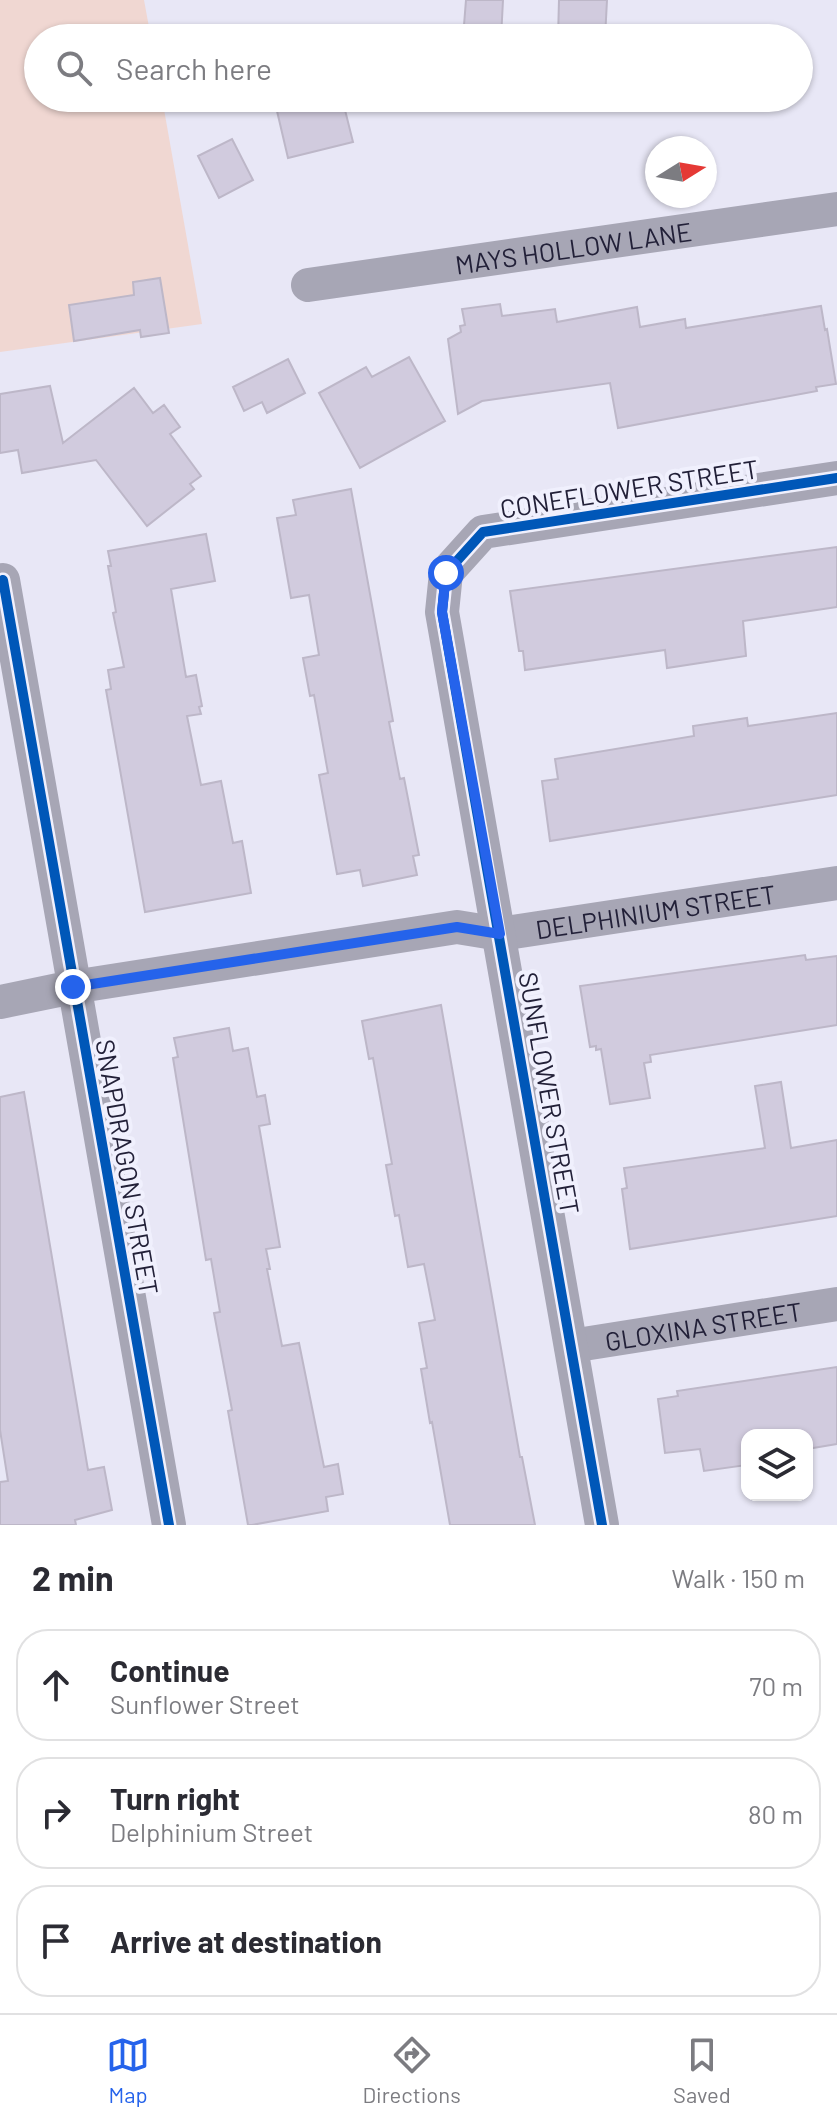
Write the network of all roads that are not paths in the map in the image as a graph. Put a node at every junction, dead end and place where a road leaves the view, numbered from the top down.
1 (837, 209) edge
2 (308, 285) dead end
3 (837, 478) edge
4 (446, 573) joint
5 (3, 580) dead end
6 (837, 883) edge
7 (500, 934) junction
8 (73, 987) junction
9 (0, 1002) edge
10 (837, 1304) edge
11 (571, 1346) junction
12 (169, 1525) edge
13 (602, 1525) edge

1 - 2 street, MAYS HOLLOW LANE
3 - 4 street, CONEFLOWER STREET
4 - 7 street, SUNFLOWER STREET
5 - 8 street, SNAPDRAGON STREET
6 - 7 street, DELPHINIUM STREET
7 - 8 street, DELPHINIUM STREET
7 - 11 street, SUNFLOWER STREET
8 - 9 street, DELPHINIUM STREET
8 - 12 street, SNAPDRAGON STREET
10 - 11 street, GLOXINA STREET
11 - 13 street, SUNFLOWER STREET

